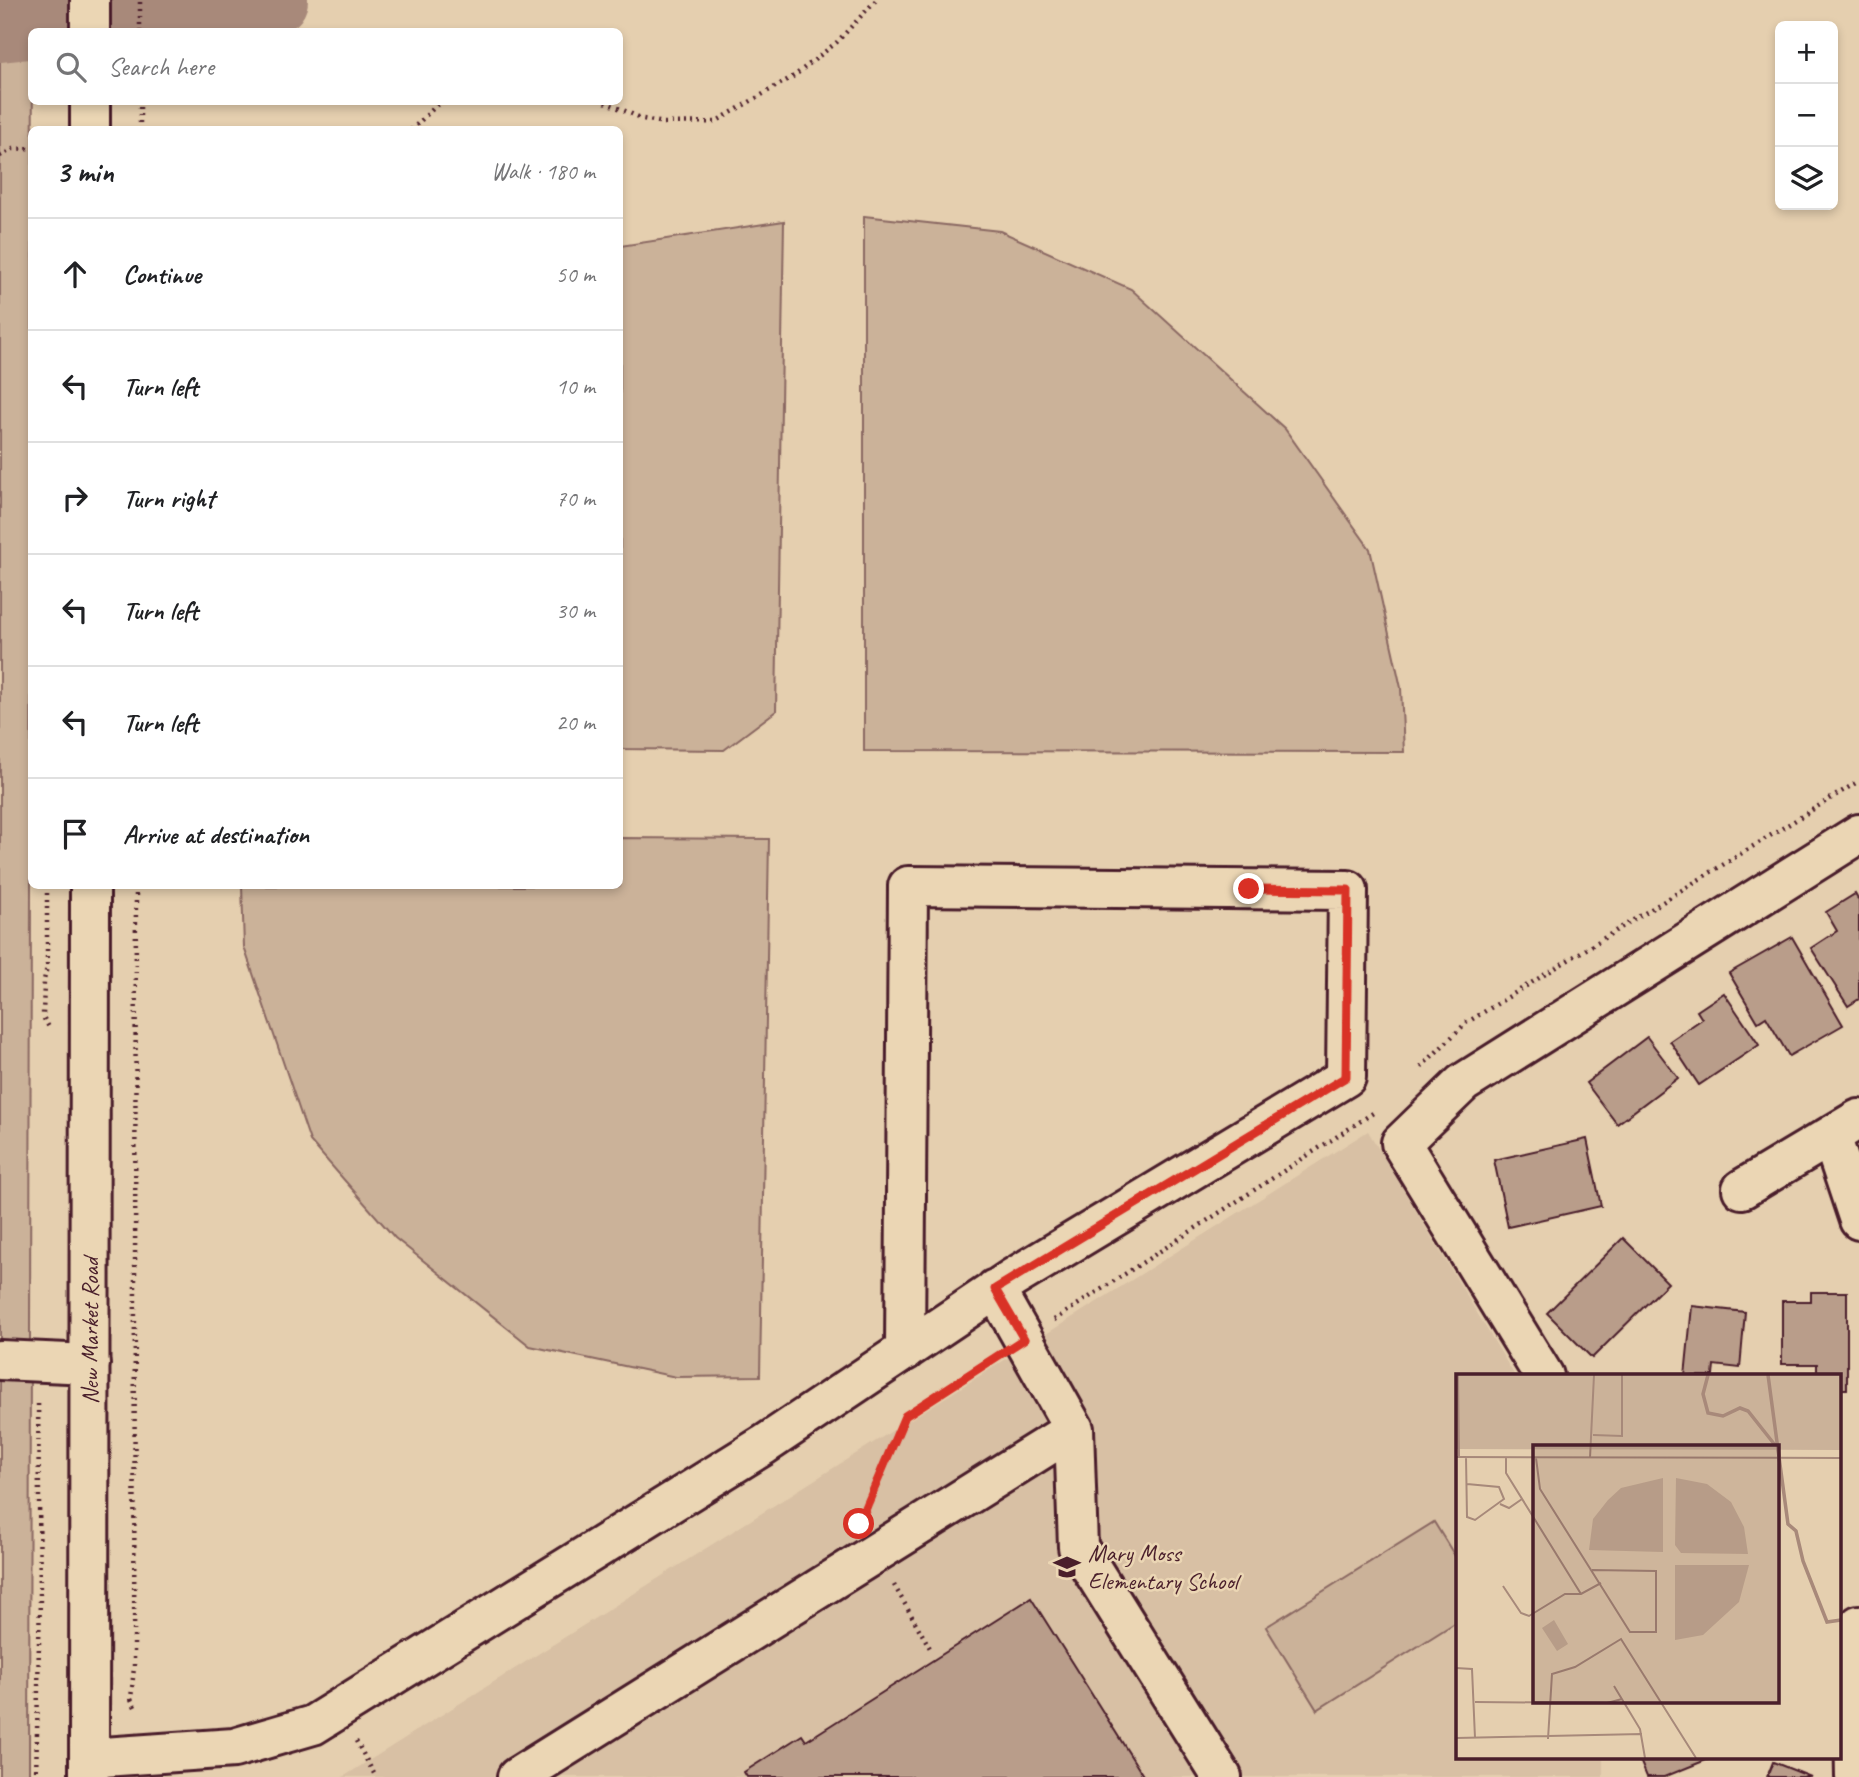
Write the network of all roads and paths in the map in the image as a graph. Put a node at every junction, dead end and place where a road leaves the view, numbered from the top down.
1 (90, 0) edge
2 (140, 0) edge
3 (876, 0) edge
4 (90, 28) edge
5 (140, 28) edge
6 (90, 105) edge
7 (140, 105) edge
8 (437, 105) edge
9 (612, 105) edge
10 (90, 126) edge
11 (140, 126) edge
12 (415, 126) edge
13 (28, 148) edge
14 (0, 156) edge
15 (1859, 781) edge
16 (1859, 834) edge
17 (90, 889) edge
18 (136, 889) edge
19 (1413, 1076) dead end
20 (1378, 1110) dead end
21 (1845, 1127) edge
22 (1742, 1189) dead end
23 (1859, 1220) edge
24 (995, 1289) junction
25 (1024, 1339) junction
26 (905, 1351) junction
27 (0, 1360) edge
28 (90, 1364) junction
29 (1543, 1374) edge
30 (1074, 1429) junction
31 (876, 1553) junction
32 (1859, 1625) edge
33 (930, 1648) dead end
34 (1851, 1668) edge
35 (135, 1707) dead end
36 (89, 1768) edge
37 (517, 1777) edge
38 (1222, 1777) edge
39 (1855, 1777) edge

1 - 4 street
2 - 5 path
3 - 9 path
6 - 10 street
7 - 11 path
8 - 12 path
13 - 14 path
15 - 19 path
16 - 29 street
17 - 28 street, New Market Road
18 - 35 path
20 - 25 path
21 - 22 street
21 - 23 street
24 - 25 street
24 - 26 street
24 - 26 street
25 - 30 street
25 - 31 path
26 - 36 street
27 - 28 street
28 - 36 street, New Market Road
30 - 31 street
30 - 38 street
31 - 33 path
31 - 37 street
32 - 34 street
34 - 39 street

